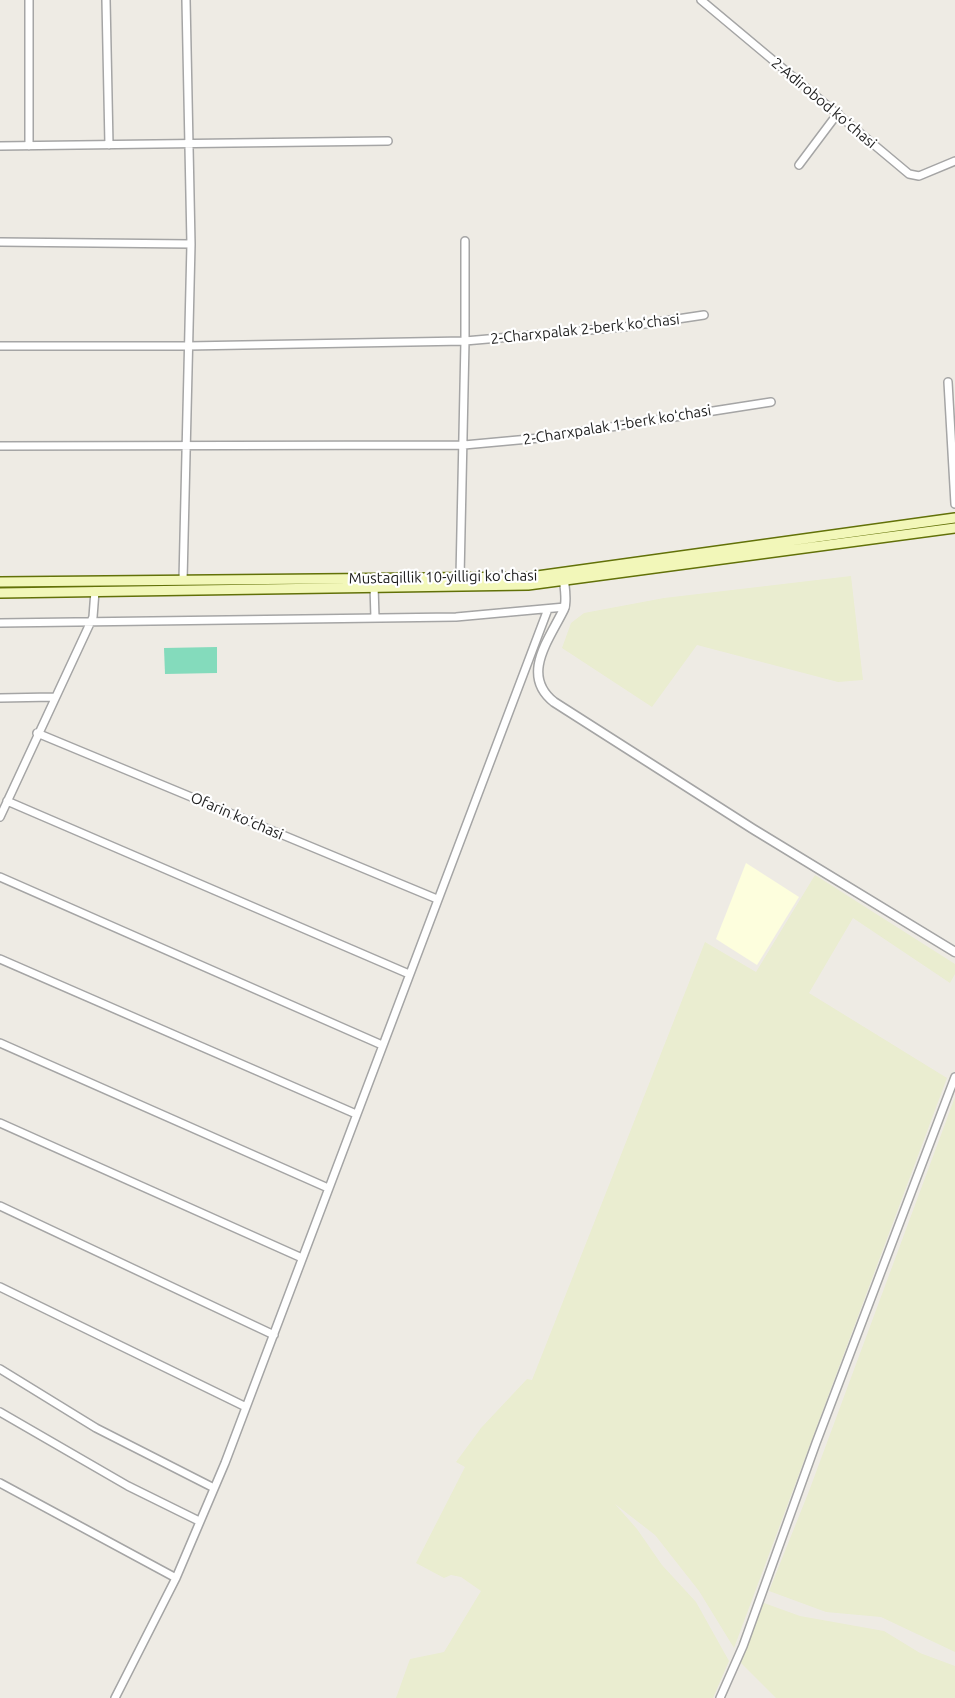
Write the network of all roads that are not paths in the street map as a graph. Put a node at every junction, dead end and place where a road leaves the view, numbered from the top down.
1 (29, 0) edge
2 (106, 0) edge
3 (186, 0) edge
4 (701, 0) edge
5 (838, 113) junction
6 (388, 141) dead end
7 (190, 142) junction
8 (109, 145) junction
9 (0, 146) edge
10 (29, 146) junction
11 (955, 161) edge
12 (799, 165) dead end
13 (465, 241) dead end
14 (0, 242) edge
15 (191, 244) junction
16 (704, 315) dead end
17 (465, 341) junction
18 (0, 346) edge
19 (188, 346) junction
20 (948, 382) dead end
21 (771, 402) dead end
22 (952, 411) edge
23 (186, 444) junction
24 (0, 446) edge
25 (464, 446) junction
26 (955, 504) edge
27 (955, 518) edge
28 (955, 528) edge
29 (460, 577) junction
30 (183, 580) junction
31 (564, 581) junction
32 (0, 582) edge
33 (374, 591) junction
34 (0, 593) edge
35 (95, 596) junction
36 (565, 607) junction
37 (548, 609) junction
38 (375, 618) junction
39 (92, 620) junction
40 (0, 623) edge
41 (0, 698) edge
42 (54, 698) junction
43 (37, 733) junction
44 (4, 804) edge
45 (0, 818) edge
46 (0, 877) edge
47 (437, 899) junction
48 (955, 952) edge
49 (0, 959) edge
50 (409, 974) junction
51 (0, 1043) edge
52 (382, 1045) junction
53 (955, 1077) edge
54 (356, 1114) junction
55 (0, 1123) edge
56 (328, 1188) junction
57 (0, 1206) edge
58 (302, 1258) junction
59 (0, 1287) edge
60 (274, 1335) junction
61 (0, 1369) edge
62 (246, 1407) junction
63 (0, 1412) edge
64 (0, 1483) edge
65 (214, 1488) junction
66 (199, 1521) junction
67 (176, 1578) junction
68 (115, 1698) edge
69 (720, 1698) edge

1 - 10 street
2 - 8 street
3 - 7 street
4 - 5 street, 2-Adirobod koʻchasi
5 - 11 street, 2-Adirobod koʻchasi
5 - 12 street
6 - 7 street
7 - 8 street
7 - 15 street
8 - 10 street
9 - 10 street
13 - 17 street
14 - 15 street
15 - 19 street
16 - 17 street, 2-Charxpalak 2-berk koʻchasi
17 - 19 street, 2-Charxpalak 2-berk koʻchasi
17 - 25 street
18 - 19 street, 2-Charxpalak 2-berk koʻchasi
19 - 23 street
20 - 22 street
21 - 25 street, 2-Charxpalak 1-berk koʻchasi
22 - 26 street
23 - 24 street, 2-Charxpalak 1-berk koʻchasi
23 - 25 street, 2-Charxpalak 1-berk koʻchasi
23 - 30 street
25 - 29 street
27 - 29 main road, Mustaqillik 10-yilligi ko'chasi
28 - 31 main road, Mustaqillik 10-yilligi ko'chasi
29 - 30 main road, Mustaqillik 10-yilligi ko'chasi
30 - 32 main road, Mustaqillik 10-yilligi ko'chasi
31 - 33 main road, Mustaqillik 10-yilligi ko'chasi
31 - 36 street
33 - 35 main road, Mustaqillik 10-yilligi ko'chasi
33 - 38 street
34 - 35 main road, Mustaqillik 10-yilligi ko'chasi
35 - 39 street
36 - 37 street
36 - 48 street
37 - 38 street
37 - 47 street
38 - 39 street
39 - 40 street
39 - 42 street
41 - 42 street
42 - 43 street
43 - 44 street
43 - 47 street, Ofarin koʻchasi
44 - 45 street
44 - 50 street
46 - 52 street
47 - 50 street
49 - 54 street
50 - 52 street
51 - 56 street
52 - 54 street
53 - 69 street
54 - 56 street
55 - 58 street
56 - 58 street
57 - 60 street
58 - 60 street
59 - 62 street
60 - 62 street
61 - 65 street
62 - 65 street
63 - 66 street
64 - 67 street
65 - 66 street
66 - 67 street
67 - 68 street

